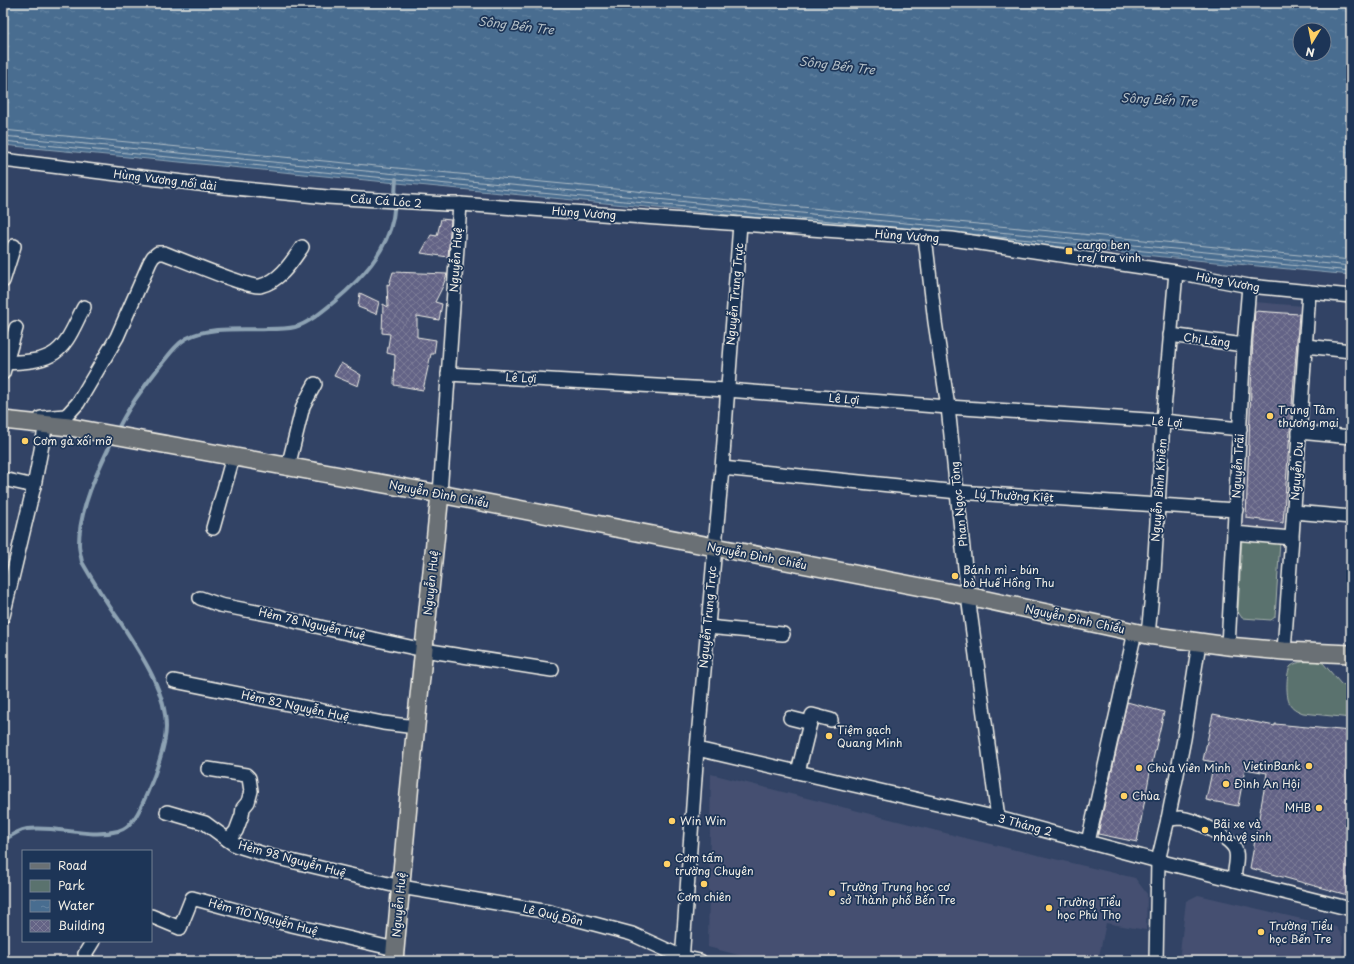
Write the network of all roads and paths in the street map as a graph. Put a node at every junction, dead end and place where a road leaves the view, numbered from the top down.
1 (3, 160) edge
2 (327, 197) joint
3 (460, 204) junction
4 (740, 224) junction
5 (925, 237) junction
6 (14, 246) dead end
7 (302, 247) dead end
8 (1176, 272) junction
9 (3, 281) edge
10 (1249, 286) junction
11 (1309, 292) junction
12 (1351, 296) edge
13 (84, 307) dead end
14 (16, 328) dead end
15 (1170, 335) junction
16 (1244, 344) junction
17 (1306, 346) junction
18 (1351, 351) edge
19 (4, 368) edge
20 (448, 374) junction
21 (314, 384) dead end
22 (727, 390) junction
23 (948, 408) junction
24 (10, 421) edge
25 (69, 421) junction
26 (1163, 421) junction
27 (46, 424) junction
28 (1240, 429) junction
29 (1299, 432) junction
30 (1351, 437) edge
31 (233, 457) junction
32 (288, 467) junction
33 (722, 468) junction
34 (3, 479) edge
35 (34, 486) junction
36 (958, 492) junction
37 (440, 494) junction
38 (1158, 504) junction
39 (1236, 510) junction
40 (1294, 512) junction
41 (1351, 516) edge
42 (213, 528) dead end
43 (1234, 533) junction
44 (1292, 538) junction
45 (714, 548) junction
46 (968, 596) junction
47 (200, 598) dead end
48 (3, 616) edge
49 (707, 627) junction
50 (783, 634) dead end
51 (1142, 634) junction
52 (1199, 643) junction
53 (1228, 646) junction
54 (424, 650) junction
55 (1284, 651) junction
56 (1351, 654) edge
57 (552, 670) dead end
58 (174, 681) dead end
59 (790, 718) dead end
60 (831, 720) dead end
61 (810, 723) junction
62 (416, 727) junction
63 (697, 749) junction
64 (208, 769) dead end
65 (798, 772) junction
66 (167, 812) dead end
67 (998, 818) junction
68 (1168, 819) junction
69 (228, 840) junction
70 (1088, 842) junction
71 (1158, 861) junction
72 (1234, 880) junction
73 (401, 887) junction
74 (1351, 909) edge
75 (152, 916) edge
76 (92, 942) edge
77 (394, 955) edge
78 (682, 959) edge
79 (88, 961) edge
80 (700, 961) edge
81 (1156, 961) edge

1 - 2 street, Hùng Vương nối dài
2 - 3 street, Cầu Cá Lóc 2
3 - 4 street, Hùng Vương
3 - 20 street, Nguyễn Huệ
4 - 5 street, Hùng Vương
4 - 22 street, Nguyễn Trung Trực
5 - 8 street, Hùng Vương
5 - 23 street, Phan Ngọc Tòng
6 - 9 street
7 - 25 street
8 - 10 street, Hùng Vương
8 - 15 street, Nguyễn Bỉnh Khiêm
10 - 11 street, Hùng Vương
10 - 16 street, Nguyễn Trãi
11 - 12 street, Hùng Vương
11 - 17 street, Nguyễn Du
13 - 19 street
14 - 19 street
15 - 16 street, Chi Lăng
15 - 26 street, Nguyễn Bỉnh Khiêm
16 - 28 street, Nguyễn Trãi
17 - 18 street
17 - 29 street, Nguyễn Du
20 - 22 street, Lê Lợi
20 - 37 street, Nguyễn Huệ
21 - 32 street
22 - 23 street, Lê Lợi
22 - 33 street, Nguyễn Trung Trực
23 - 26 street, Lê Lợi
23 - 36 street, Phan Ngọc Tòng
24 - 25 street
24 - 27 main road
25 - 27 main road
25 - 31 main road, Nguyễn Đình Chiểu
26 - 28 street, Lê Lợi
26 - 38 street, Nguyễn Bỉnh Khiêm
27 - 35 street
28 - 39 street, Nguyễn Trãi
29 - 30 street
29 - 40 street, Nguyễn Du
31 - 32 main road, Nguyễn Đình Chiểu
31 - 42 street
32 - 37 main road, Nguyễn Đình Chiểu
33 - 36 street, Lý Thường Kiệt
33 - 45 street, Nguyễn Trung Trực
34 - 35 street
35 - 48 street
36 - 38 street, Lý Thường Kiệt
36 - 46 street, Phan Ngọc Tòng
37 - 45 main road, Nguyễn Đình Chiểu
37 - 54 main road, Nguyễn Huệ
38 - 39 street, Lý Thường Kiệt
38 - 51 street, Nguyễn Bỉnh Khiêm
39 - 43 street, Nguyễn Trãi
40 - 41 street
40 - 44 street, Nguyễn Du
43 - 44 street
43 - 53 street, Nguyễn Trãi
44 - 55 street, Nguyễn Du
45 - 46 main road, Nguyễn Đình Chiểu
45 - 49 street, Nguyễn Trung Trực
46 - 51 main road, Nguyễn Đình Chiểu
46 - 67 street, Phan Ngọc Tòng
47 - 54 street, Hẻm 78 Nguyễn Huệ
49 - 50 street
49 - 63 street, Nguyễn Trung Trực
51 - 52 main road, Nguyễn Đình Chiểu
51 - 70 street, Nguyễn Bỉnh Khiêm
52 - 53 main road, Nguyễn Đình Chiểu
52 - 68 street
53 - 55 main road, Nguyễn Đình Chiểu
54 - 57 street, Hẻm 78 Nguyễn Huệ
54 - 62 main road, Nguyễn Huệ
55 - 56 main road, Nguyễn Đình Chiểu
58 - 62 street, Hẻm 82 Nguyễn Huệ
59 - 61 street
60 - 61 street
61 - 65 street
62 - 73 main road, Nguyễn Huệ
63 - 65 street, 3 Tháng 2
63 - 78 street, Nguyễn Trung Trực
64 - 69 street
65 - 67 street, 3 Tháng 2
66 - 69 street, Hẻm 98 Nguyễn Huệ
67 - 70 street, 3 Tháng 2
68 - 71 street
68 - 72 street
69 - 73 street, Hẻm 98 Nguyễn Huệ
70 - 71 street, 3 Tháng 2
71 - 72 street, 3 Tháng 2
71 - 81 street
72 - 74 street, 3 Tháng 2
73 - 77 main road, Nguyễn Huệ
73 - 78 street, Lê Quý Đôn
75 - 77 street, Hẻm 110 Nguyễn Huệ
76 - 79 street
78 - 80 street, Lê Quý Đôn

